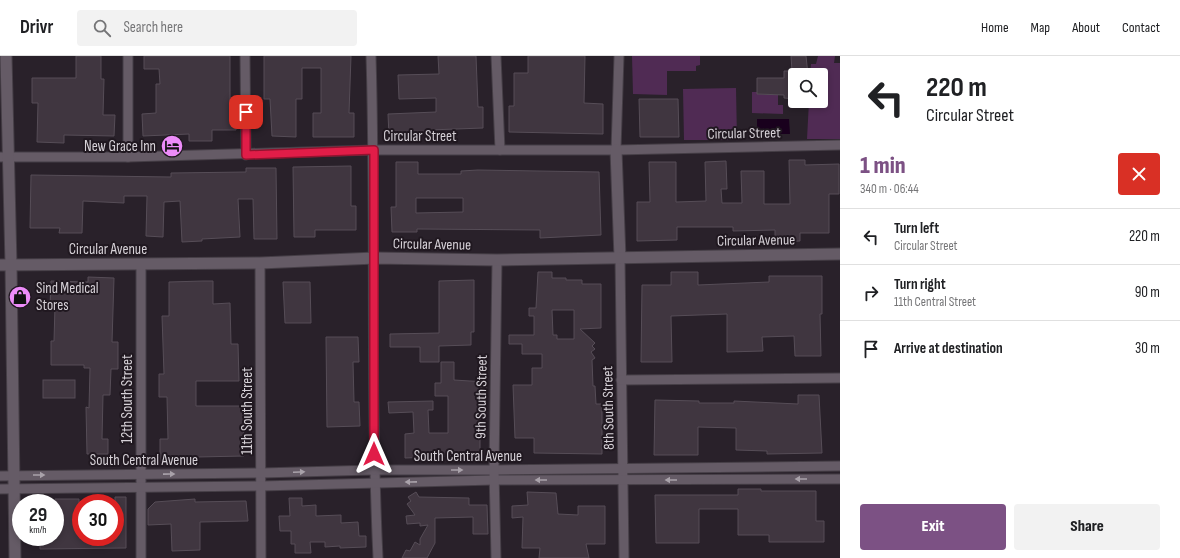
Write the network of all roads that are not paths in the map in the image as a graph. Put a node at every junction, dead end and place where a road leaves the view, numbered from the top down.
1 (6, 56) edge
2 (128, 56) edge
3 (245, 56) edge
4 (371, 56) edge
5 (496, 56) edge
6 (619, 56) edge
7 (840, 145) edge
8 (374, 150) junction
9 (500, 150) junction
10 (616, 150) junction
11 (246, 155) junction
12 (5, 157) edge
13 (128, 157) junction
14 (840, 254) edge
15 (375, 258) junction
16 (620, 258) junction
17 (497, 260) junction
18 (260, 263) junction
19 (141, 264) junction
20 (0, 265) edge
21 (12, 265) junction
22 (840, 378) edge
23 (621, 380) junction
24 (840, 466) edge
25 (623, 468) junction
26 (374, 470) junction
27 (261, 473) junction
28 (15, 475) junction
29 (141, 475) junction
30 (494, 475) junction
31 (0, 476) edge
32 (840, 479) edge
33 (623, 480) junction
34 (374, 482) junction
35 (261, 486) junction
36 (141, 487) junction
37 (0, 489) edge
38 (14, 489) junction
39 (15, 558) edge
40 (141, 558) edge
41 (261, 558) edge
42 (378, 558) edge
43 (496, 558) edge
44 (624, 558) edge

1 - 12 street
2 - 13 street
3 - 11 street
4 - 8 street
5 - 9 street
6 - 10 street
7 - 10 street, Circular Street
8 - 9 street, Circular Street
8 - 11 street, Circular Street
8 - 15 street
9 - 10 street, Circular Street
10 - 16 street
11 - 13 street, Circular Street
12 - 13 street, Circular Street
12 - 21 street
14 - 16 street, Circular Avenue
15 - 17 street, Circular Avenue
15 - 18 street, Circular Avenue
15 - 26 street
16 - 17 street, Circular Avenue
16 - 23 street, 8th South Street
17 - 30 street, 9th South Street
18 - 19 street, Circular Avenue
18 - 27 street, 11th South Street
19 - 21 street, Circular Avenue
19 - 29 street, 12th South Street
20 - 21 street, Circular Avenue
21 - 28 street
22 - 23 street
23 - 25 street, 8th South Street
24 - 25 street, South Central Avenue
25 - 30 street, South Central Avenue
25 - 33 street, 8th South Street
27 -> 26 street, South Central Avenue
26 -> 30 street, South Central Avenue
26 - 34 street
29 -> 27 street, South Central Avenue
27 - 35 street, 11th South Street
28 -> 29 street, South Central Avenue
28 - 31 street, South Central Avenue
28 - 38 street
29 - 36 street, 12th South Street
33 -> 30 street
30 -> 34 street
30 - 43 street, 9th South Street
32 -> 33 street
33 - 44 street, 8th South Street
34 - 35 street
34 - 42 street
35 - 36 street
35 - 41 street, 11th South Street
36 - 38 street
36 - 40 street, 12th South Street
37 - 38 street
38 - 39 street

